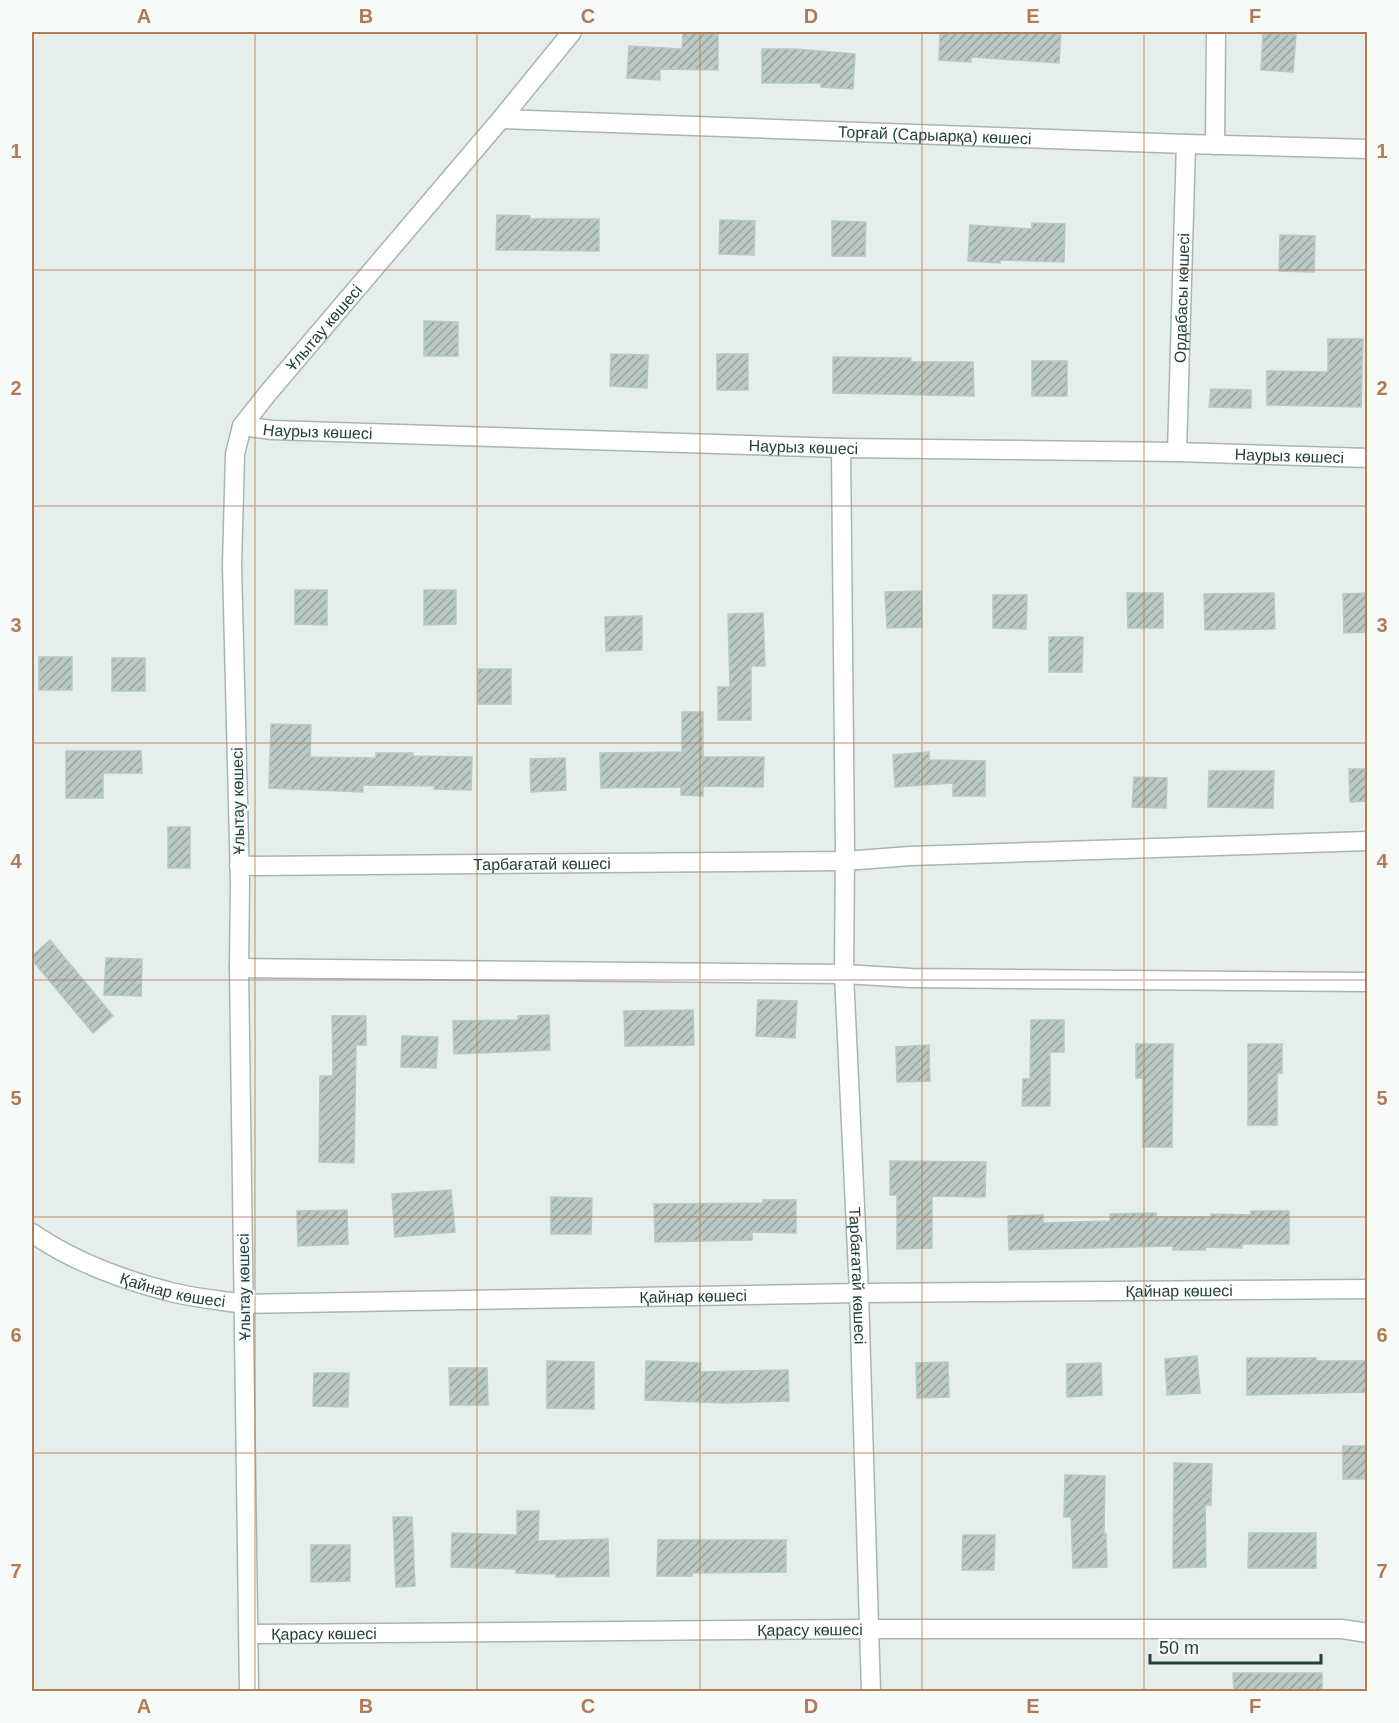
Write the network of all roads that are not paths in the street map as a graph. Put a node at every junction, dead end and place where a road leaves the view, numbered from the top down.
1 (572, 32) edge
2 (1216, 32) edge
3 (501, 119) junction
4 (1186, 144) junction
5 (1215, 145) junction
6 (1368, 148) edge
7 (242, 426) junction
8 (841, 448) junction
9 (1177, 452) junction
10 (1368, 458) edge
11 (1368, 842) edge
12 (845, 861) junction
13 (239, 866) junction
14 (239, 968) junction
15 (844, 974) junction
16 (1368, 982) edge
17 (32, 1233) edge
18 (1368, 1289) edge
19 (859, 1293) junction
20 (244, 1304) junction
21 (870, 1629) junction
22 (1368, 1633) edge
23 (250, 1634) junction
24 (249, 1692) edge
25 (871, 1692) edge

1 - 3 street, Ұлытау көшесі
2 - 5 street
3 - 4 street, Торғай (Сарыарқа) көшесі
3 - 7 street, Ұлытау көшесі
4 - 5 street, Торғай (Сарыарқа) көшесі
4 - 9 street, Ордабасы көшесі
5 - 6 street, Торғай (Сарыарқа) көшесі
7 - 8 street, Наурыз көшесі
7 - 13 street, Ұлытау көшесі
8 - 9 street, Наурыз көшесі
8 - 12 street, Тарбағатай көшесі
9 - 10 street, Наурыз көшесі
11 - 12 street
12 - 13 street, Тарбағатай көшесі
12 - 15 street, Тарбағатай көшесі
13 - 14 street, Ұлытау көшесі
14 - 15 street
14 - 20 street, Ұлытау көшесі
15 - 16 street
15 - 19 street, Тарбағатай көшесі
17 - 20 street, Қайнар көшесі
18 - 19 street, Қайнар көшесі
19 - 20 street, Қайнар көшесі
19 - 21 street, Тарбағатай көшесі
20 - 23 street, Ұлытау көшесі
21 - 22 street, Қарасу көшесі
21 - 23 street, Қарасу көшесі
21 - 25 street, Тарбағатай көшесі
23 - 24 street, Ұлытау көшесі

